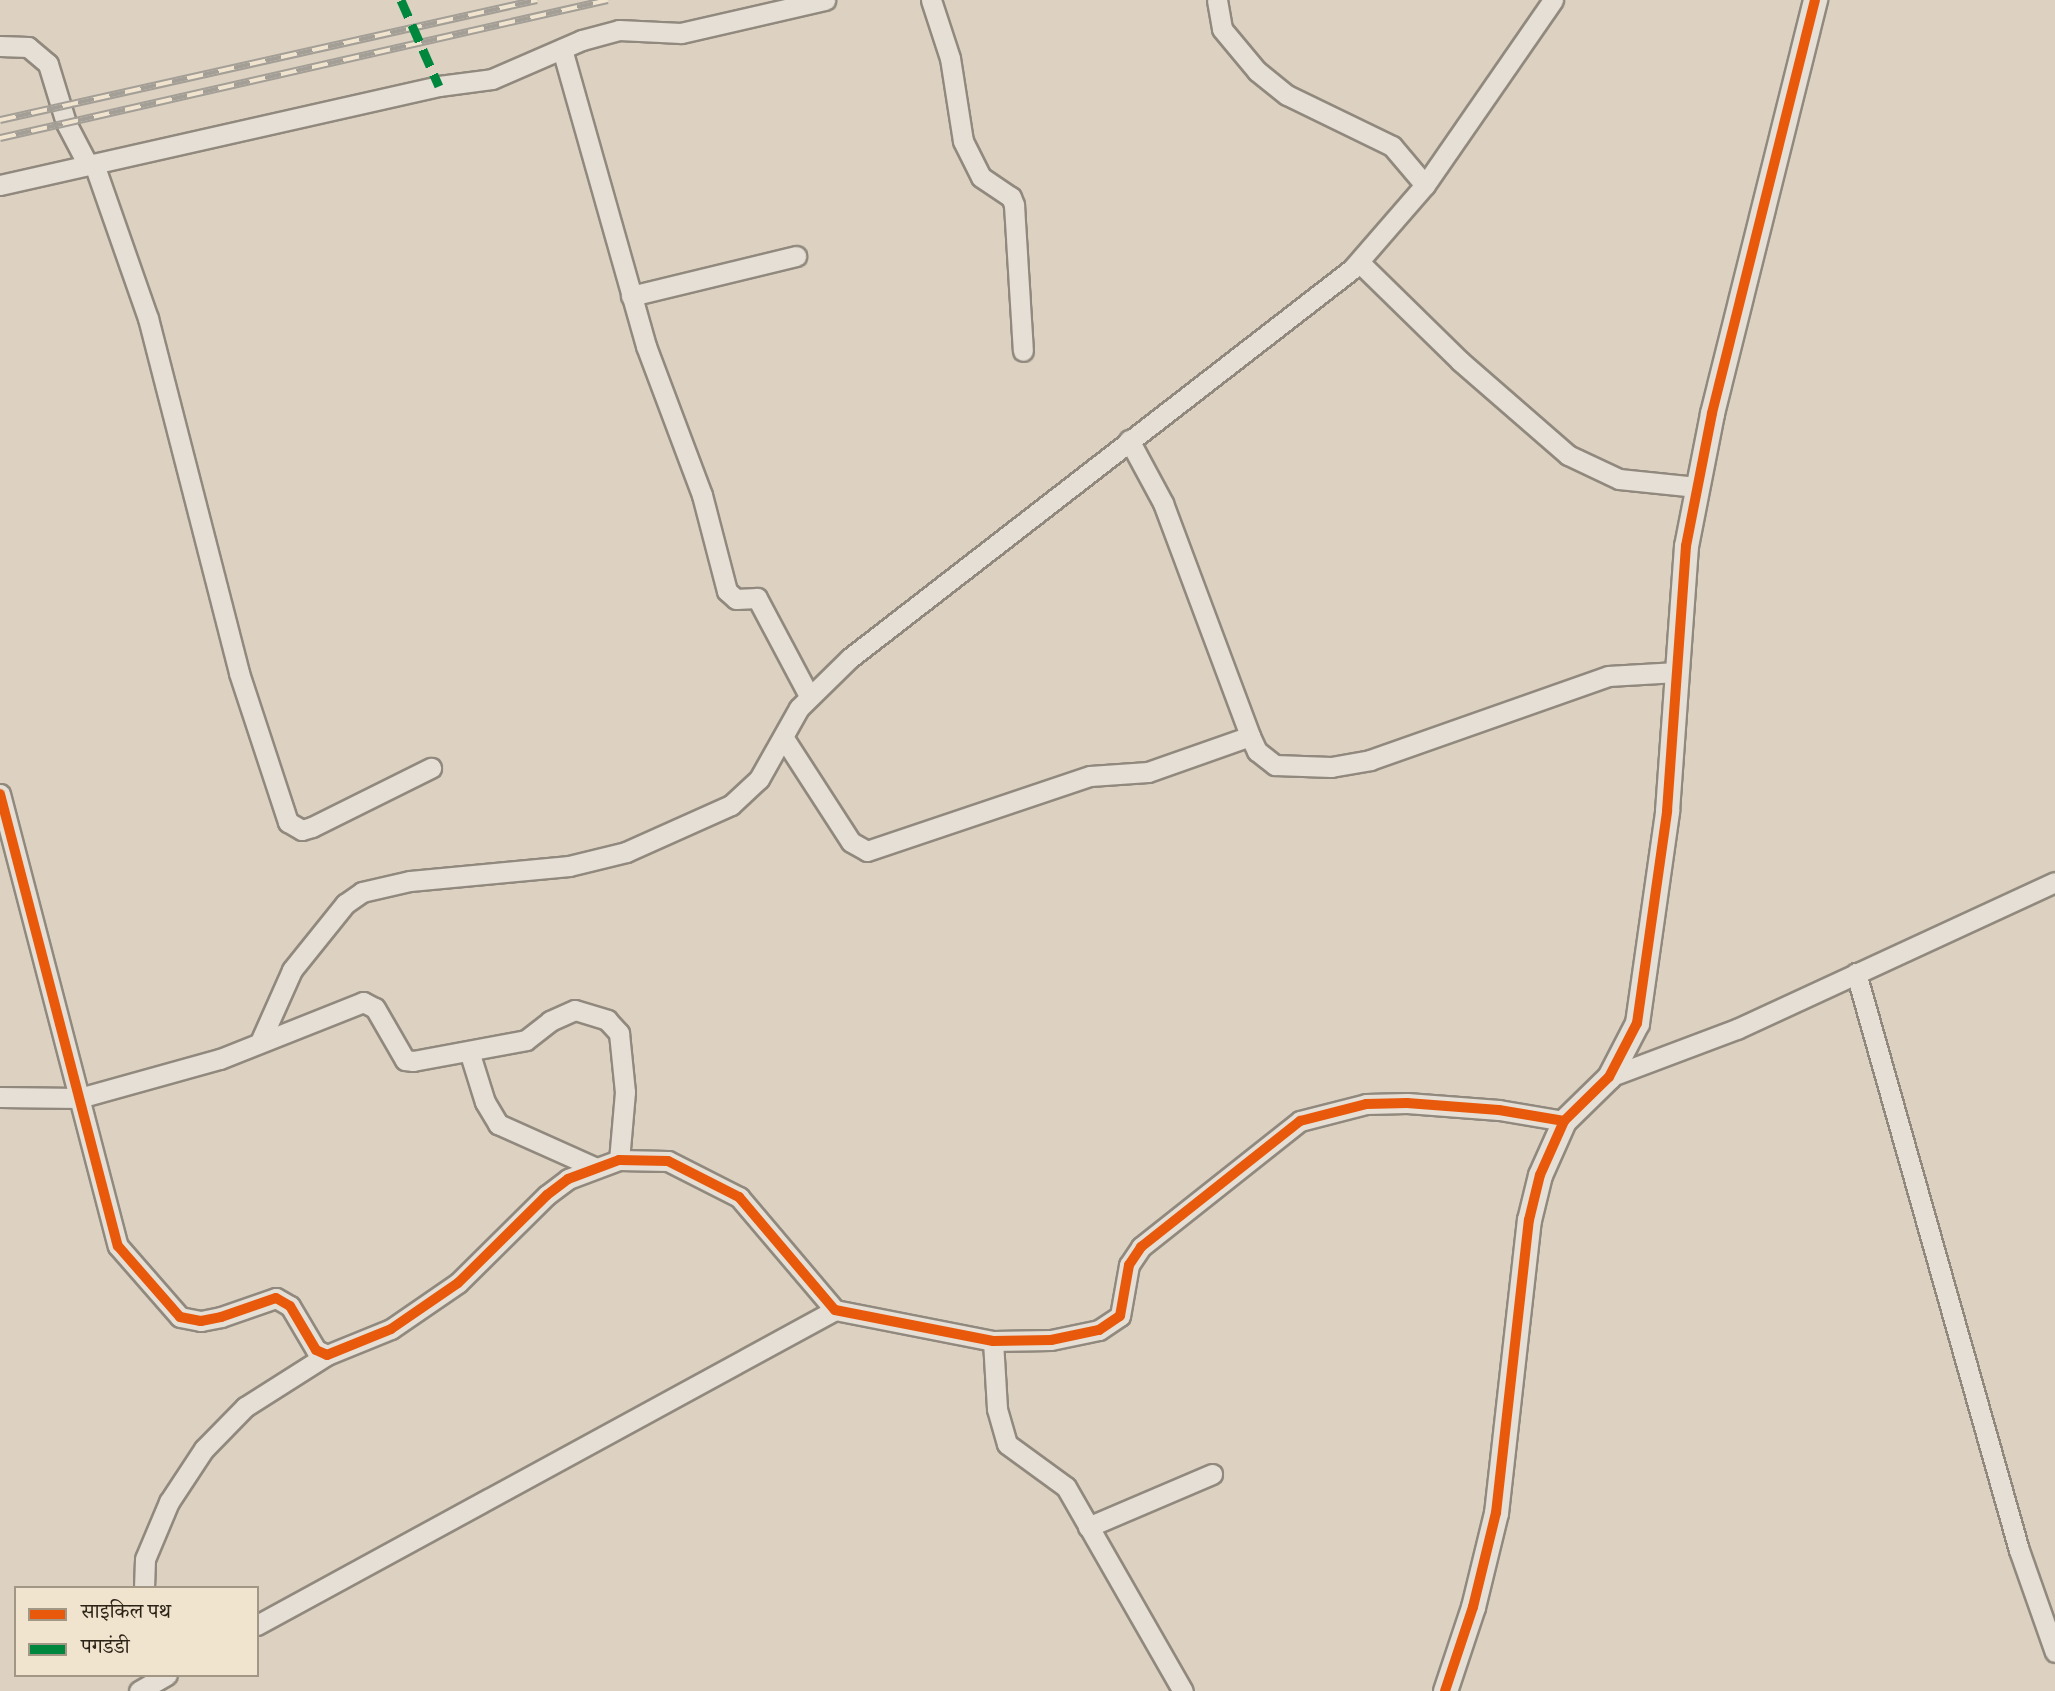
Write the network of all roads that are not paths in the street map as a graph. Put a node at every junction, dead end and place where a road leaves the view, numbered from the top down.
1 (825, 0) edge
2 (932, 0) edge
3 (1217, 0) edge
4 (1553, 0) edge
5 (1815, 0) edge
6 (0, 46) edge
7 (562, 49) junction
8 (91, 164) junction
9 (0, 185) edge
10 (1425, 185) junction
11 (796, 256) dead end
12 (1359, 262) junction
13 (631, 296) junction
14 (1023, 351) dead end
15 (1129, 440) junction
16 (1698, 488) junction
17 (1677, 673) junction
18 (809, 696) junction
19 (1250, 736) junction
20 (785, 740) junction
21 (431, 768) dead end
22 (0, 794) edge
23 (2055, 882) edge
24 (1856, 973) junction
25 (260, 1042) junction
26 (469, 1051) junction
27 (1609, 1077) junction
28 (0, 1097) edge
29 (79, 1098) junction
30 (1564, 1121) junction
31 (620, 1160) junction
32 (593, 1167) junction
33 (835, 1310) junction
34 (992, 1342) junction
35 (327, 1355) junction
36 (1212, 1474) dead end
37 (1088, 1527) junction
38 (144, 1586) edge
39 (2047, 1605) edge
40 (259, 1624) edge
41 (2055, 1652) edge
42 (163, 1677) edge
43 (139, 1691) edge
44 (1183, 1691) edge
45 (1445, 1691) edge

1 - 7 street
2 - 14 street
3 - 10 street
4 - 10 street
5 - 16 street
6 - 8 street
7 - 8 street
7 - 13 street
8 - 9 street
8 - 21 street
10 - 12 street
11 - 13 street
12 - 15 street
12 - 16 street
13 - 18 street
15 - 18 street
15 - 19 street
16 - 17 street
17 - 19 street
17 - 27 street
18 - 20 street
19 - 20 street
20 - 25 street
22 - 29 street
23 - 24 street
24 - 27 street
24 - 39 street
25 - 26 street
25 - 29 street
26 - 31 street
26 - 32 street
27 - 30 street
28 - 29 street
29 - 35 street
30 - 34 street
30 - 45 street
31 - 32 street
31 - 33 street
32 - 35 street
33 - 34 street
33 - 40 street
34 - 37 street
35 - 38 street
36 - 37 street
37 - 44 street
39 - 41 street
42 - 43 street

